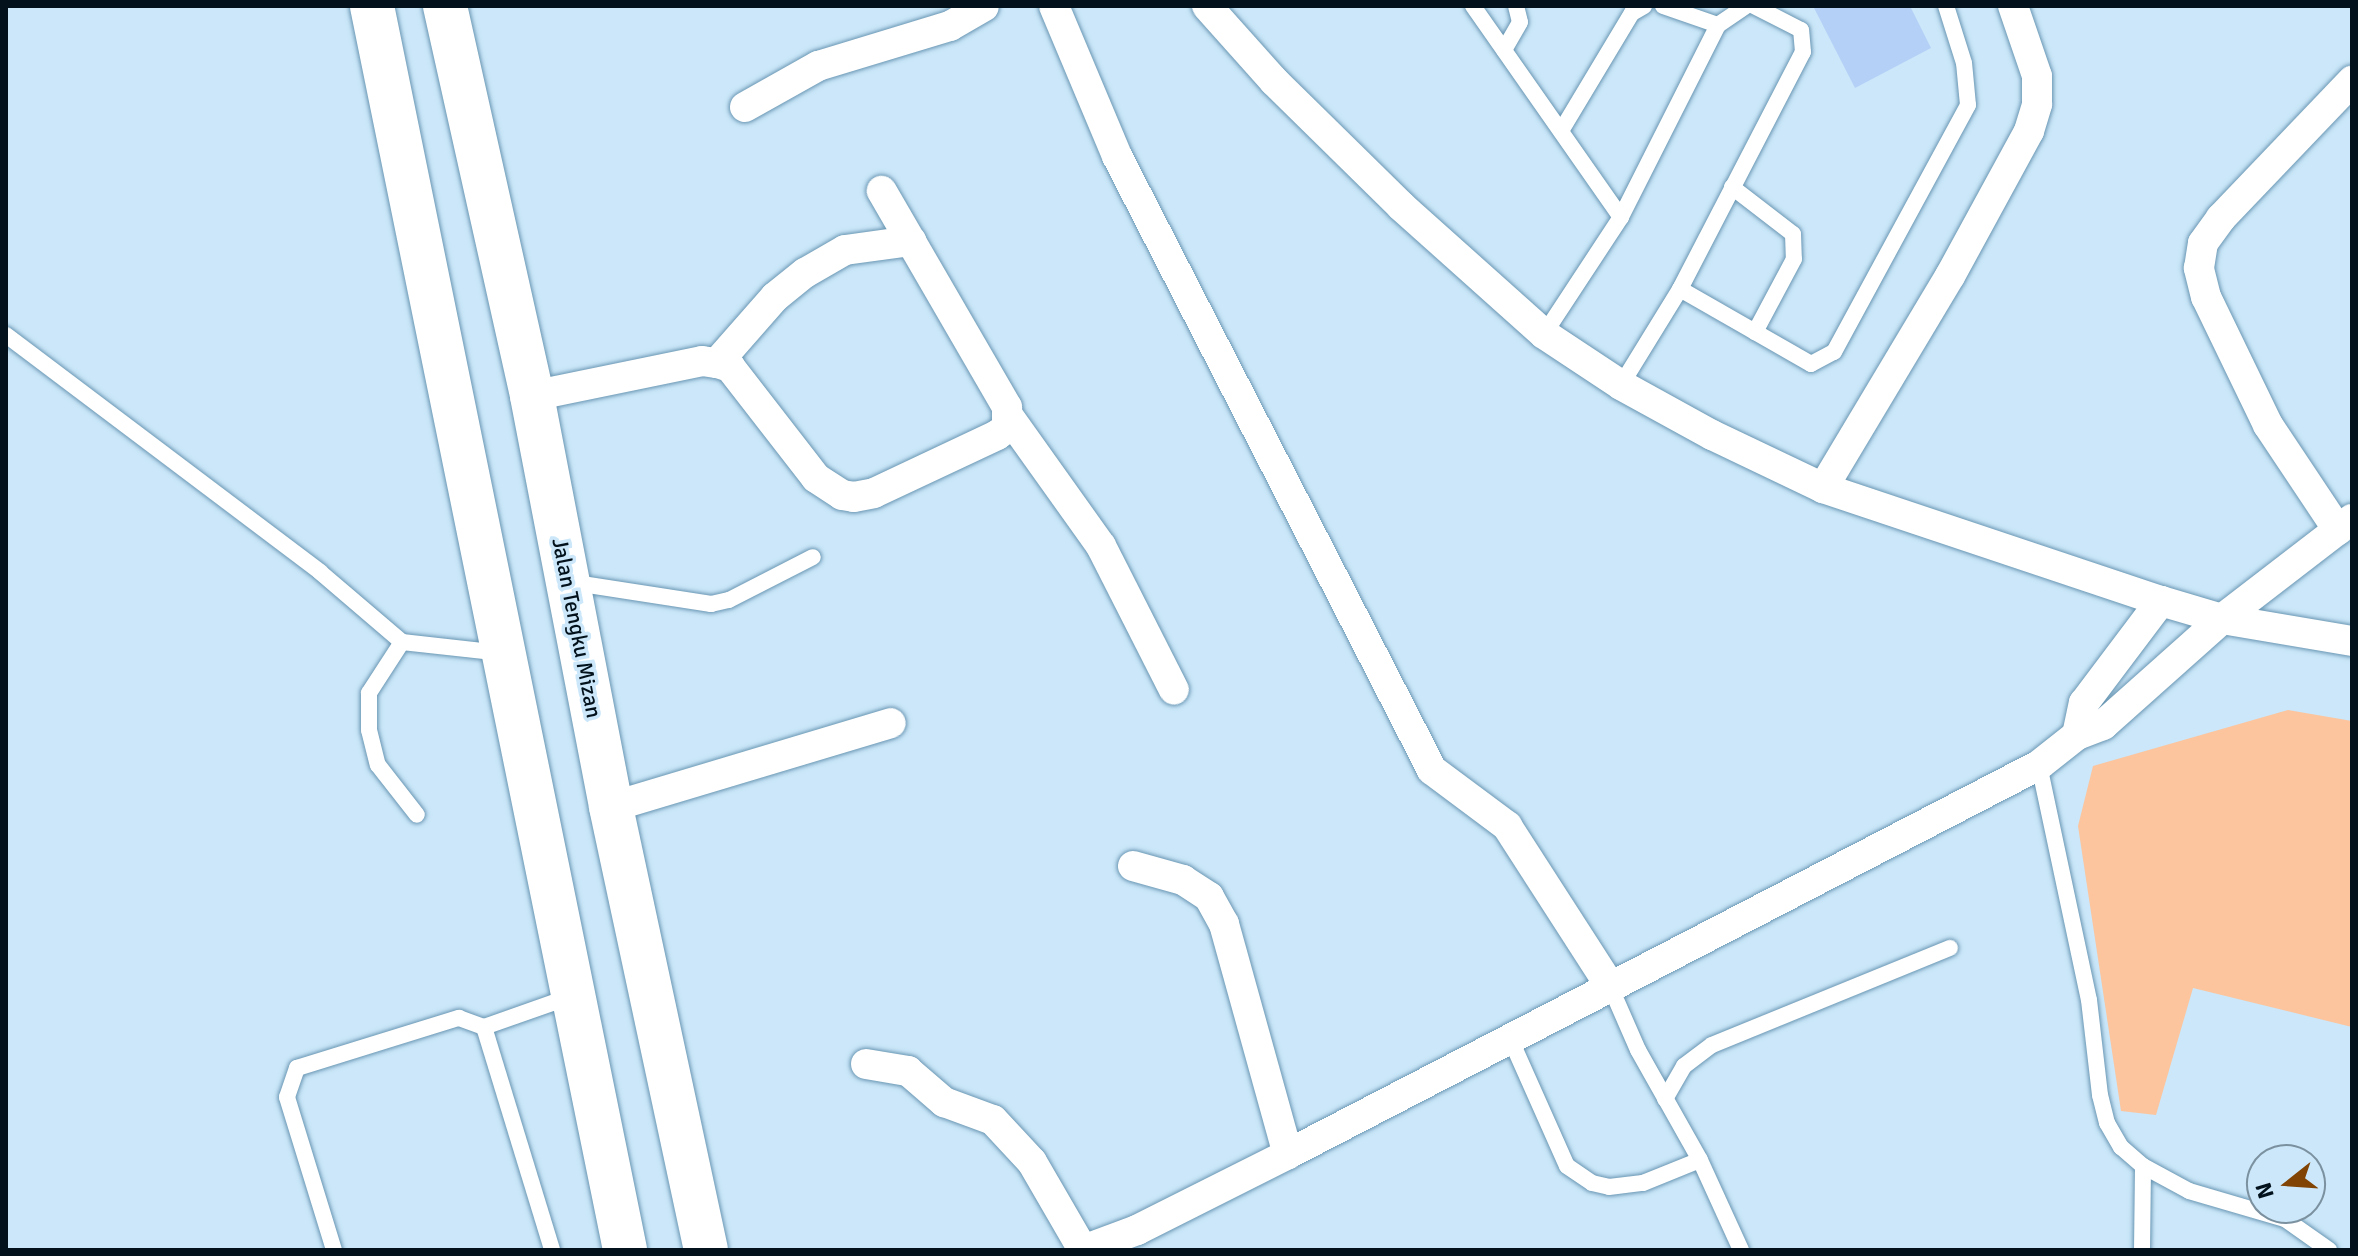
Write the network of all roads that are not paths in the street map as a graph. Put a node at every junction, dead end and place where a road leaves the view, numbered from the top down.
1 (372, 6) edge
2 (445, 6) edge
3 (984, 6) edge
4 (1054, 6) edge
5 (1207, 6) edge
6 (1473, 6) edge
7 (1516, 6) edge
8 (1644, 6) edge
9 (1663, 6) edge
10 (1746, 6) edge
11 (1754, 6) edge
12 (1946, 6) edge
13 (2013, 6) edge
14 (1718, 25) junction
15 (1504, 50) junction
16 (2352, 81) edge
17 (745, 107) dead end
18 (1561, 131) junction
19 (1732, 187) junction
20 (882, 191) dead end
21 (1621, 217) junction
22 (911, 241) junction
23 (1680, 289) junction
24 (1755, 332) junction
25 (1544, 334) junction
26 (6, 335) edge
27 (717, 363) junction
28 (1621, 385) junction
29 (532, 396) junction
30 (1009, 417) junction
31 (1823, 488) junction
32 (2345, 524) edge
33 (813, 557) dead end
34 (568, 582) junction
35 (2161, 601) junction
36 (2222, 619) junction
37 (2352, 641) edge
38 (402, 642) junction
39 (504, 653) junction
40 (1174, 690) dead end
41 (891, 723) dead end
42 (2077, 735) junction
43 (2039, 765) junction
44 (611, 807) junction
45 (417, 815) dead end
46 (1133, 866) dead end
47 (1950, 948) dead end
48 (1610, 986) junction
49 (573, 996) junction
50 (484, 1027) junction
51 (1510, 1038) junction
52 (866, 1064) dead end
53 (1665, 1099) junction
54 (1288, 1154) junction
55 (1700, 1160) junction
56 (2143, 1166) junction
57 (1130, 1240) edge
58 (334, 1250) edge
59 (552, 1250) edge
60 (625, 1250) edge
61 (706, 1250) edge
62 (1083, 1250) edge
63 (1741, 1250) edge
64 (2142, 1250) edge
65 (2329, 1250) edge

1 - 39 highway
2 - 29 highway, Jalan Tengku Mizan
3 - 17 street
4 - 48 street
5 - 25 street
6 - 15 lane
7 - 15 lane
8 - 18 lane
9 - 14 lane
10 - 14 lane
11 - 19 lane
12 - 24 lane
13 - 31 street
14 - 21 lane
15 - 18 lane
16 - 32 street
18 - 21 lane
19 - 23 lane
19 - 24 lane
20 - 22 street
21 - 25 lane
22 - 27 street
22 - 30 street
23 - 24 lane
23 - 28 lane
25 - 28 street
26 - 38 lane
27 - 29 street
27 - 30 street
28 - 31 street
29 - 34 highway, Jalan Tengku Mizan
30 - 40 street
31 - 35 street
32 - 36 street
33 - 34 lane
34 - 44 highway, Jalan Tengku Mizan
35 - 36 street
35 - 42 street
36 - 37 street
36 - 42 street
38 - 39 lane
38 - 45 lane
39 - 49 highway
41 - 44 street
42 - 43 street
43 - 48 street
43 - 56 lane
44 - 61 highway, Jalan Tengku Mizan
46 - 54 street
47 - 53 lane
48 - 51 street
48 - 53 lane
49 - 50 lane
49 - 60 highway
50 - 58 lane
50 - 59 lane
51 - 54 street
51 - 55 lane
52 - 62 street
53 - 55 lane
54 - 57 street
55 - 63 lane
56 - 64 lane
56 - 65 lane
57 - 62 street

